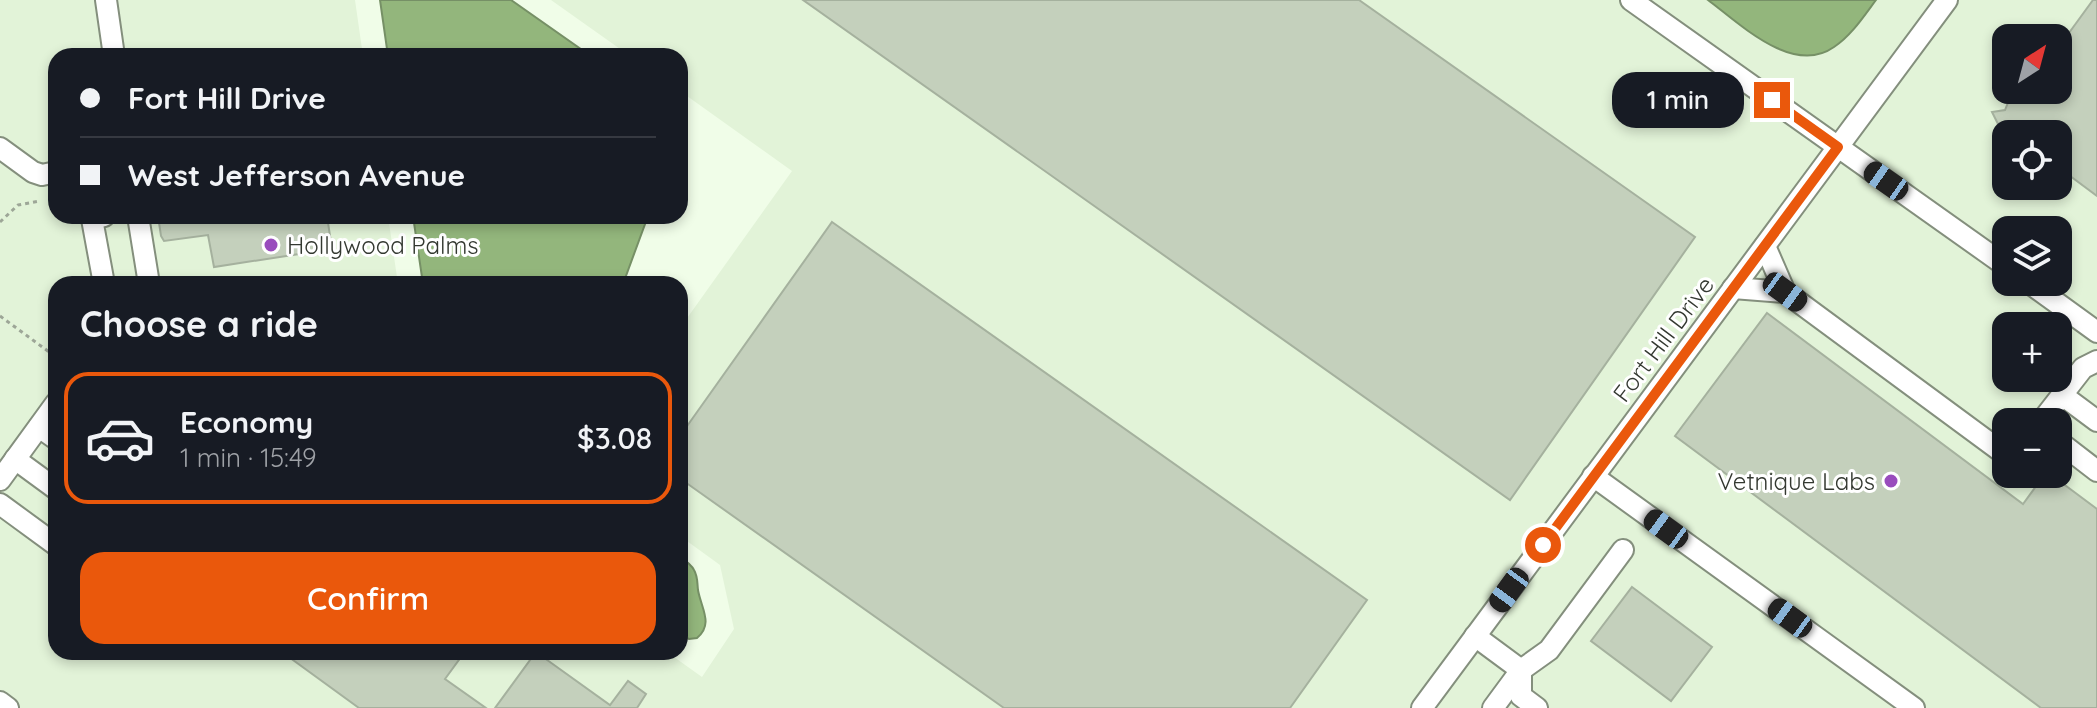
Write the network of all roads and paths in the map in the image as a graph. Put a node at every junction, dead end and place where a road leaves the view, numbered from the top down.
1 (106, 0) edge
2 (1631, 0) edge
3 (1947, 0) edge
4 (113, 48) edge
5 (1838, 147) junction
6 (0, 148) edge
7 (48, 174) edge
8 (40, 201) dead end
9 (0, 222) edge
10 (93, 224) edge
11 (139, 224) edge
12 (1765, 246) junction
13 (1992, 256) edge
14 (103, 276) edge
15 (148, 276) edge
16 (1733, 288) junction
17 (1785, 292) junction
18 (2047, 296) edge
19 (0, 316) edge
20 (2091, 328) edge
21 (48, 351) edge
22 (2090, 365) edge
23 (2062, 395) junction
24 (2052, 408) edge
25 (48, 414) edge
26 (2097, 421) edge
27 (39, 427) junction
28 (48, 433) edge
29 (1992, 445) edge
30 (2072, 452) edge
31 (15, 459) junction
32 (2097, 471) edge
33 (1593, 476) junction
34 (0, 480) edge
35 (48, 483) edge
36 (0, 504) edge
37 (48, 539) edge
38 (1623, 550) dead end
39 (1475, 636) junction
40 (1521, 670) junction
41 (0, 702) edge
42 (8, 708) edge
43 (1422, 708) edge
44 (1493, 708) edge
45 (1537, 708) edge
46 (1914, 708) edge

1 - 4 street
2 - 5 street
3 - 5 street, Fort Hill Drive
5 - 12 street, Fort Hill Drive
5 - 13 street
6 - 7 street
8 - 9 path
10 - 14 street
11 - 15 street
12 - 16 street, Fort Hill Drive
12 - 17 street
16 - 17 street
16 - 33 street, Fort Hill Drive
17 - 29 street
18 - 20 street
19 - 21 path
20 - 22 street
22 - 23 street
23 - 24 street
23 - 26 street
25 - 27 street
27 - 28 street
27 - 31 street
30 - 32 street
31 - 34 street
31 - 35 street
33 - 39 street, Fort Hill Drive
33 - 46 street
36 - 37 street
38 - 40 street
39 - 40 street
39 - 43 street, Fort Hill Drive
40 - 44 street
40 - 45 street
41 - 42 street

